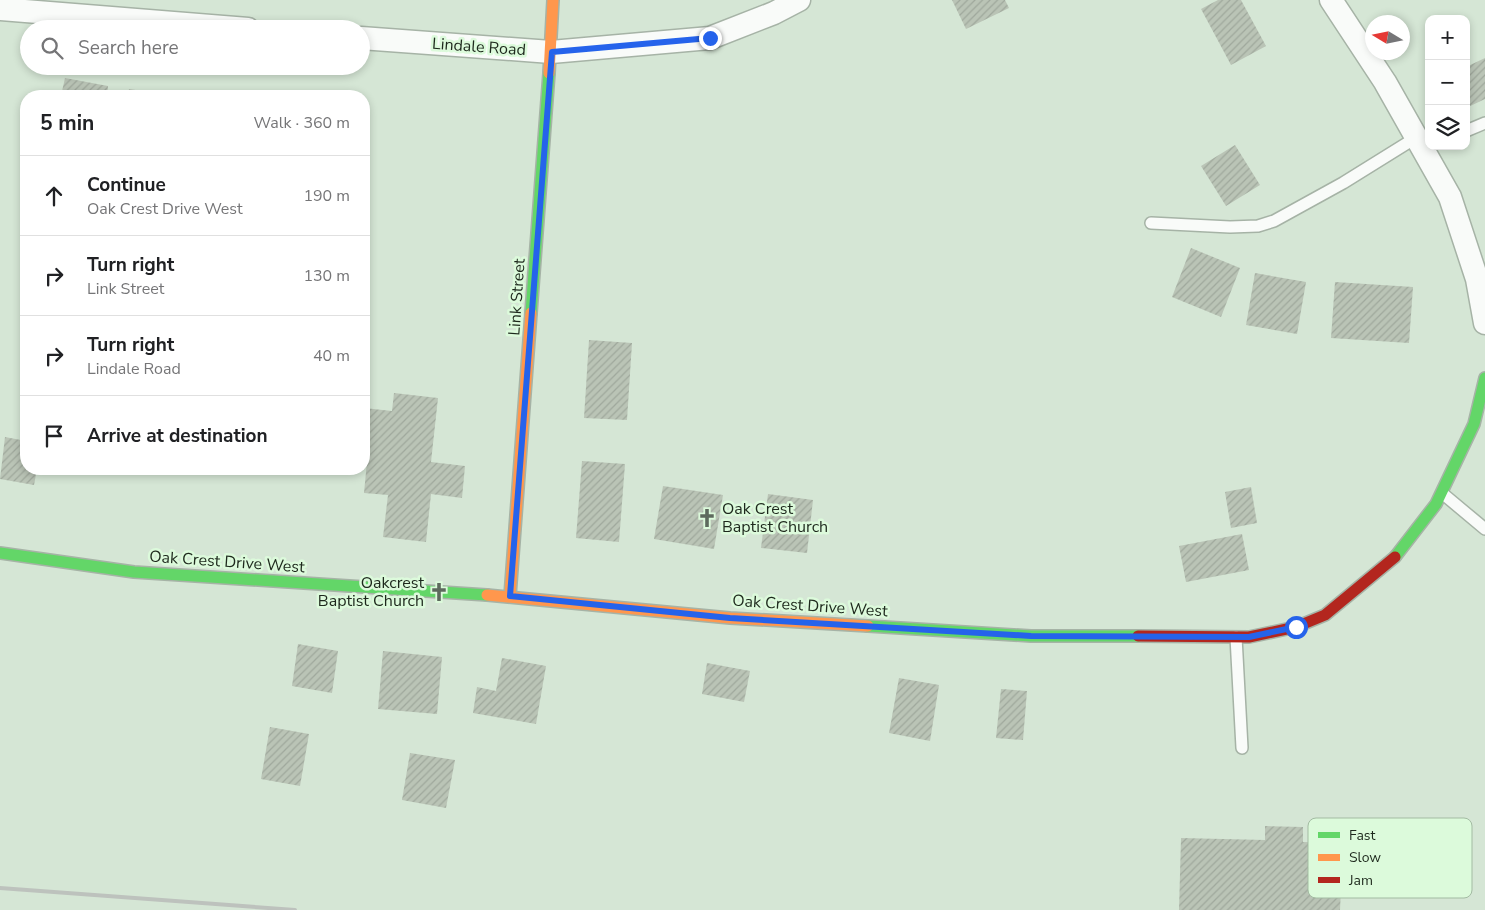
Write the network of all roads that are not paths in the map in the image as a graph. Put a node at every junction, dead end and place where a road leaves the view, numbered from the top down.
1 (553, 0) edge
2 (799, 0) edge
3 (1331, 0) edge
4 (0, 9) edge
5 (136, 20) edge
6 (370, 39) edge
7 (552, 52) junction
8 (1485, 123) edge
9 (1470, 129) edge
10 (1423, 143) edge
11 (1151, 223) dead end
12 (1484, 315) edge
13 (1485, 378) edge
14 (1442, 493) junction
15 (1485, 529) edge
16 (0, 553) edge
17 (510, 596) junction
18 (1236, 637) junction
19 (1242, 748) dead end

1 - 7 street, Link Street
2 - 7 street, Lindale Road
3 - 10 street
4 - 5 street
6 - 7 street, Lindale Road
7 - 17 street, Link Street
8 - 9 lane
10 - 11 lane
10 - 12 street
13 - 14 street, Oak Crest Drive West
14 - 15 lane
14 - 18 street, Oak Crest Drive West
16 - 17 street, Oak Crest Drive West
17 - 18 street, Oak Crest Drive West
18 - 19 lane

